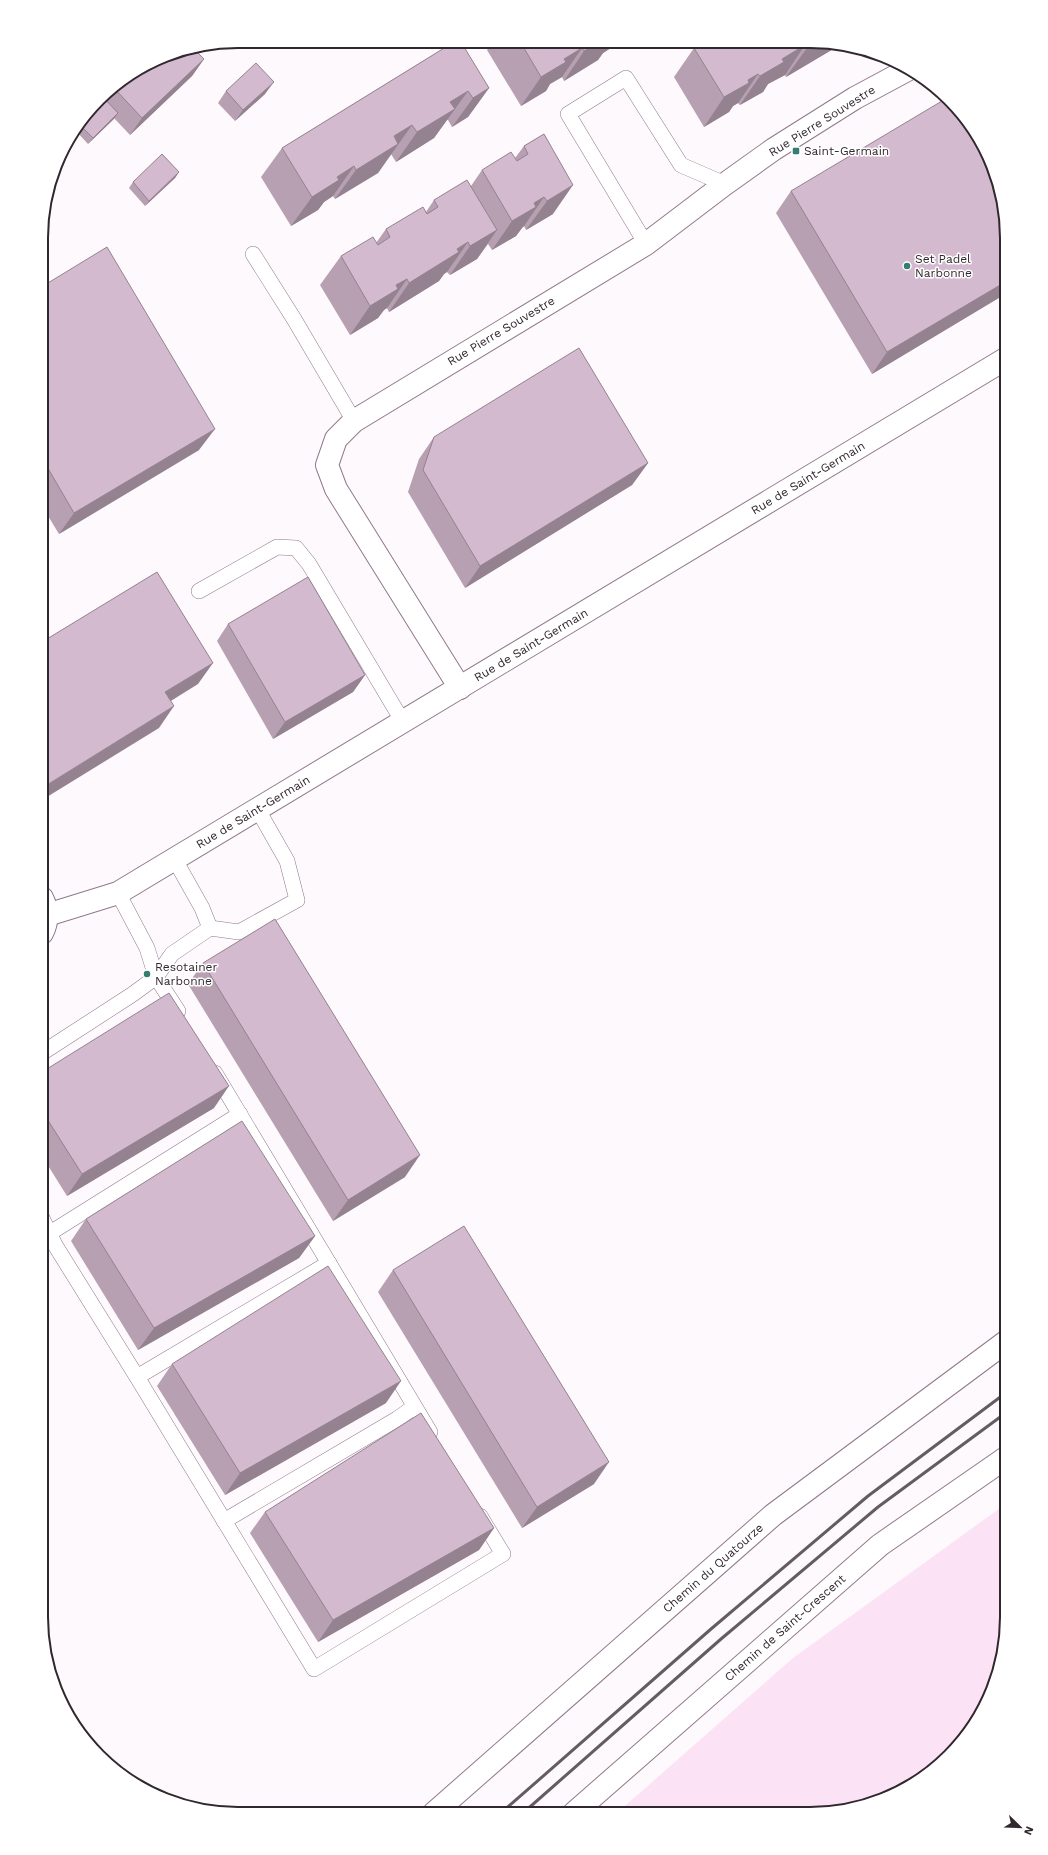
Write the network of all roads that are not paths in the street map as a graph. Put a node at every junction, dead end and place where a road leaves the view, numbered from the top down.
1 (903, 73) edge
2 (725, 184) junction
3 (646, 244) junction
4 (253, 254) dead end
5 (1000, 362) edge
6 (354, 421) junction
7 (199, 591) dead end
8 (460, 688) junction
9 (403, 722) junction
10 (258, 810) junction
11 (175, 860) junction
12 (118, 893) junction
13 (48, 914) edge
14 (210, 928) junction
15 (156, 977) junction
16 (184, 1021) edge
17 (48, 1049) edge
18 (208, 1061) edge
19 (240, 1114) junction
20 (48, 1229) edge
21 (50, 1233) junction
22 (329, 1263) junction
23 (1000, 1346) edge
24 (137, 1377) junction
25 (414, 1407) junction
26 (437, 1444) edge
27 (1000, 1462) edge
28 (472, 1502) edge
29 (224, 1521) junction
30 (441, 1807) edge
31 (581, 1807) edge

1 - 2 street, Rue Pierre Souvestre
2 - 3 street, Rue Pierre Souvestre
2 - 3 lane
3 - 6 street, Rue Pierre Souvestre
4 - 6 lane
5 - 8 street, Rue de Saint-Germain
6 - 8 street, Rue Pierre Souvestre
7 - 9 lane
8 - 9 street, Rue de Saint-Germain
9 - 10 street, Rue de Saint-Germain
10 - 11 street, Rue de Saint-Germain
10 - 14 lane
11 - 12 street, Rue de Saint-Germain
11 - 14 lane
12 - 13 street, Rue de Saint-Germain
12 - 15 lane
14 - 15 lane
15 - 16 lane
15 - 17 lane
18 - 19 lane
19 - 21 lane
19 - 22 lane
20 - 21 lane
21 - 24 lane
22 - 24 lane
22 - 25 lane
23 - 30 street, Chemin du Quatourze
24 - 29 lane
25 - 26 lane
25 - 29 lane
27 - 31 street, Chemin de Saint-Crescent
28 - 29 lane

